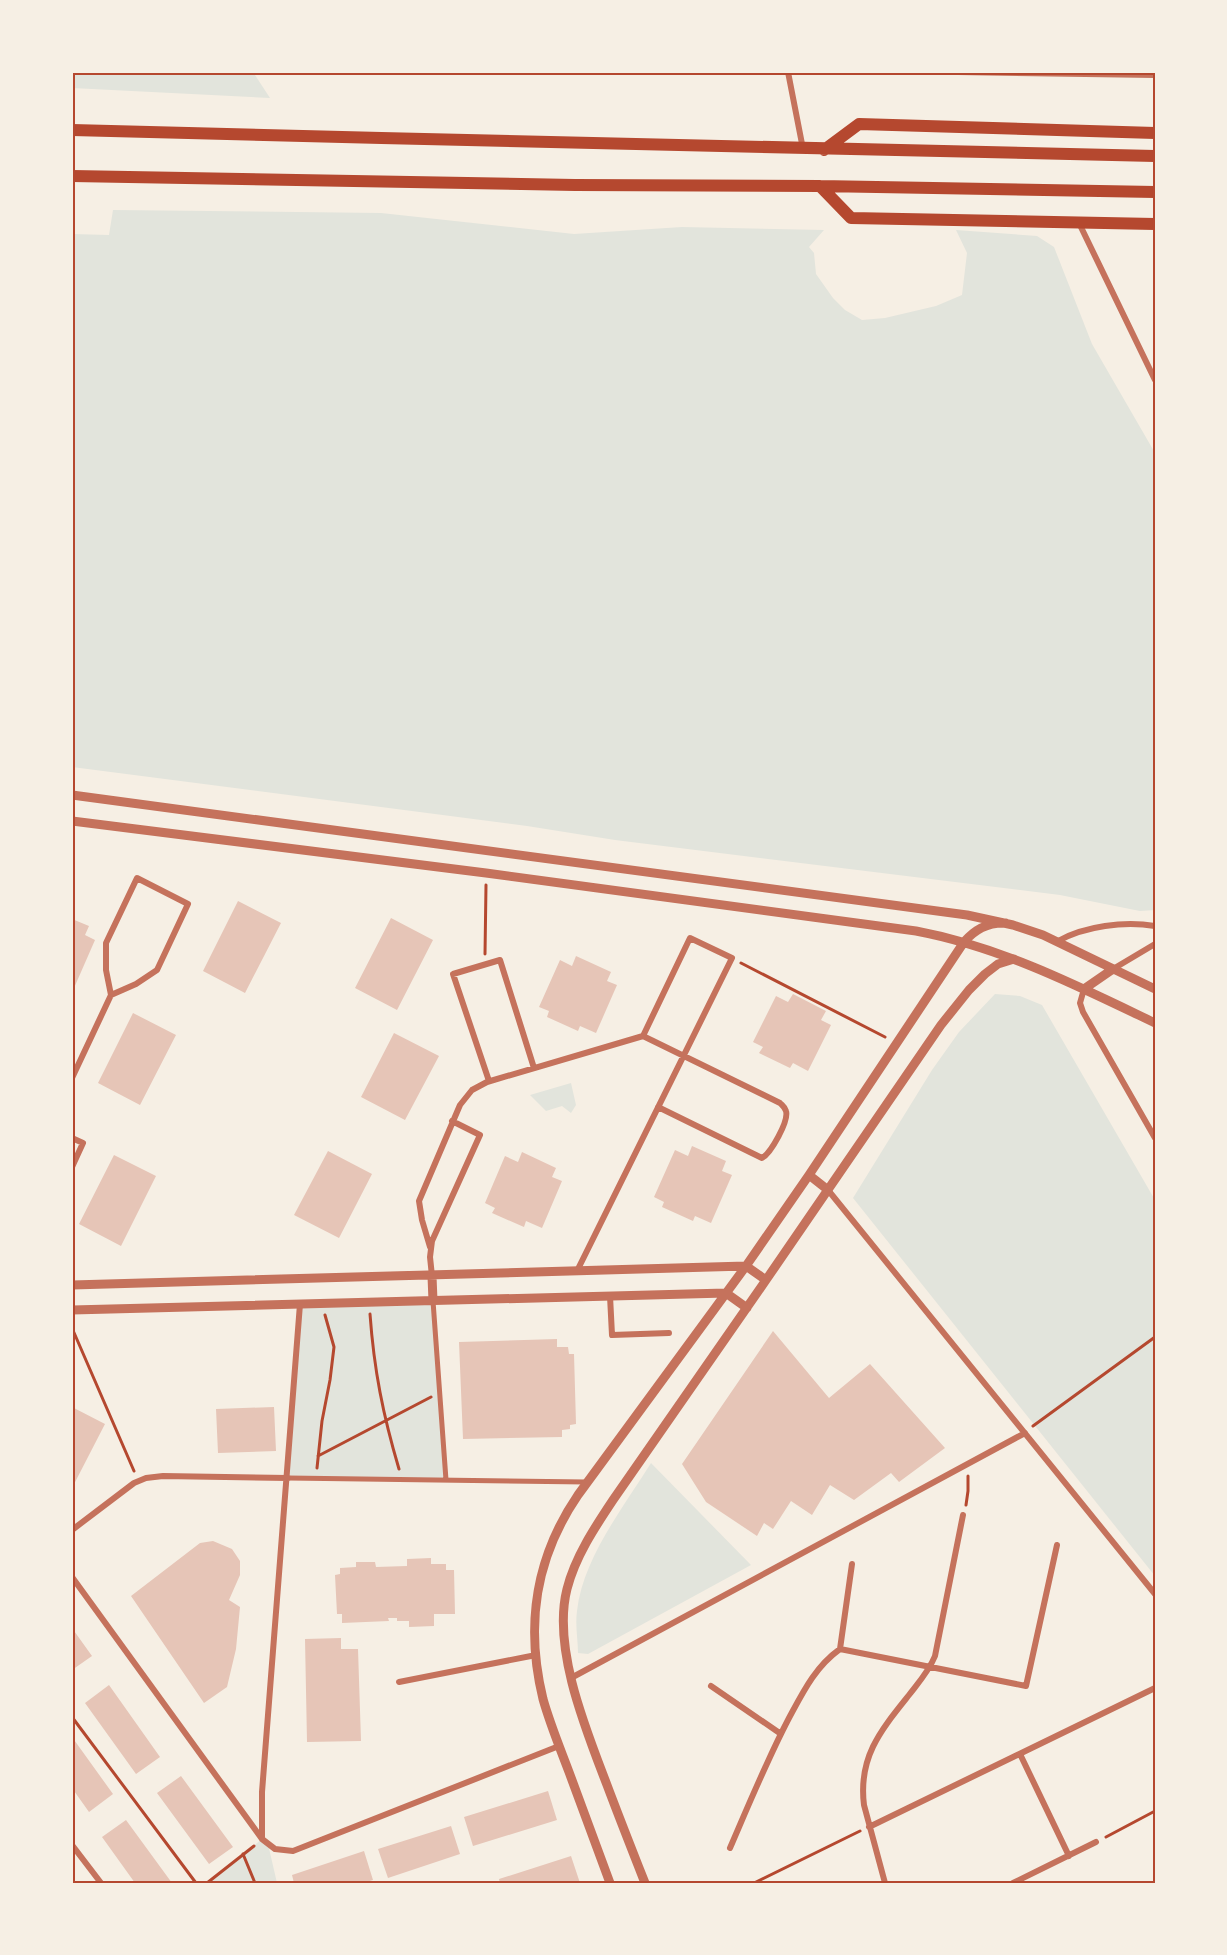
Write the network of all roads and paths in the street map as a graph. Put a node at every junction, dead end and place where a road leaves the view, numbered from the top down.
1 (788, 72) edge
2 (958, 72) edge
3 (1155, 75) edge
4 (72, 130) edge
5 (1155, 133) edge
6 (803, 150) junction
7 (824, 150) junction
8 (1155, 156) edge
9 (72, 177) edge
10 (820, 186) junction
11 (1155, 192) edge
12 (1079, 222) junction
13 (1155, 224) edge
14 (1155, 380) edge
15 (72, 795) edge
16 (72, 820) edge
17 (486, 873) junction
18 (1005, 923) junction
19 (1155, 926) edge
20 (1058, 941) junction
21 (964, 942) junction
22 (1155, 944) edge
23 (732, 958) junction
24 (1015, 959) junction
25 (484, 964) junction
26 (1113, 969) junction
27 (1084, 989) junction
28 (1155, 989) edge
29 (111, 995) junction
30 (1155, 1023) edge
31 (643, 1036) junction
32 (897, 1043) junction
33 (684, 1055) junction
34 (534, 1068) junction
35 (72, 1078) edge
36 (489, 1081) junction
37 (658, 1107) junction
38 (452, 1121) junction
39 (1155, 1137) edge
40 (72, 1138) edge
41 (72, 1167) edge
42 (809, 1175) junction
43 (828, 1190) junction
44 (430, 1247) junction
45 (746, 1266) junction
46 (577, 1271) junction
47 (432, 1276) junction
48 (766, 1280) junction
49 (72, 1285) edge
50 (726, 1293) junction
51 (610, 1296) junction
52 (433, 1301) junction
53 (370, 1303) junction
54 (300, 1304) junction
55 (321, 1304) junction
56 (747, 1308) junction
57 (72, 1310) edge
58 (72, 1328) edge
59 (669, 1333) dead end
60 (1155, 1337) edge
61 (440, 1392) junction
62 (386, 1421) junction
63 (1025, 1433) junction
64 (318, 1456) junction
65 (966, 1464) junction
66 (288, 1478) junction
67 (317, 1478) junction
68 (402, 1480) junction
69 (446, 1480) junction
70 (139, 1481) junction
71 (587, 1482) junction
72 (963, 1515) joint
73 (72, 1530) edge
74 (1057, 1545) dead end
75 (852, 1564) dead end
76 (72, 1577) edge
77 (1155, 1594) edge
78 (840, 1649) junction
79 (536, 1655) junction
80 (931, 1667) junction
81 (571, 1678) junction
82 (399, 1682) dead end
83 (711, 1686) dead end
84 (1155, 1688) edge
85 (72, 1717) edge
86 (781, 1734) junction
87 (559, 1746) junction
88 (1020, 1755) junction
89 (1155, 1811) edge
90 (869, 1827) junction
91 (262, 1839) junction
92 (1096, 1842) joint
93 (72, 1845) edge
94 (730, 1848) dead end
95 (243, 1854) junction
96 (1069, 1856) junction
97 (100, 1883) edge
98 (196, 1883) edge
99 (207, 1883) edge
100 (255, 1883) edge
101 (610, 1883) edge
102 (645, 1883) edge
103 (754, 1883) edge
104 (885, 1883) edge
105 (1013, 1883) edge

1 - 6 street
2 - 3 street
4 - 6 highway
5 - 7 highway
6 - 7 highway
7 - 8 highway
9 - 10 highway
10 - 11 highway
10 - 12 highway
12 - 13 highway
12 - 14 street
15 - 18 street
16 - 17 street
17 - 21 street
17 - 25 path
18 - 20 street
18 - 21 street
19 - 20 street
20 - 26 street
21 - 24 street
21 - 32 street
22 - 26 street
23 - 31 street
23 - 32 path
23 - 33 street
24 - 27 street
24 - 43 street
25 - 34 street
25 - 36 street
26 - 27 street
26 - 28 street
27 - 30 street
27 - 39 street
29 - 29 street
29 - 35 street
31 - 33 street
31 - 34 street
32 - 42 street
33 - 37 street
33 - 37 street
34 - 36 street
36 - 38 street
37 - 46 street
38 - 44 street
38 - 44 street
40 - 41 street
42 - 43 street
42 - 45 street
43 - 48 street
43 - 63 street
44 - 47 street
45 - 46 street
45 - 48 street
45 - 50 street
46 - 47 street
47 - 49 street
47 - 52 street
48 - 56 street
50 - 51 street
50 - 56 street
50 - 71 street
51 - 52 street
51 - 59 street
52 - 53 street
52 - 61 street
53 - 55 street
53 - 62 path
54 - 55 street
54 - 57 street
54 - 66 street
55 - 64 path
56 - 81 street
58 - 70 path
60 - 63 path
61 - 62 path
61 - 69 street
62 - 64 path
62 - 68 path
63 - 65 street
63 - 77 street
64 - 67 path
65 - 72 path
65 - 81 street
66 - 67 street
66 - 70 street
66 - 91 street
67 - 68 street
68 - 69 street
69 - 71 street
70 - 73 street
71 - 79 street
72 - 80 street
74 - 80 street
75 - 78 street
76 - 91 street
78 - 80 street
78 - 86 street
79 - 82 street
79 - 87 street
80 - 90 street
81 - 102 street
83 - 86 street
84 - 88 street
85 - 98 path
86 - 94 street
87 - 91 street
87 - 101 street
88 - 90 street
88 - 96 street
89 - 92 path
90 - 103 path
90 - 104 street
91 - 95 path
92 - 96 street
93 - 97 street
95 - 99 path
95 - 100 path
96 - 105 street

